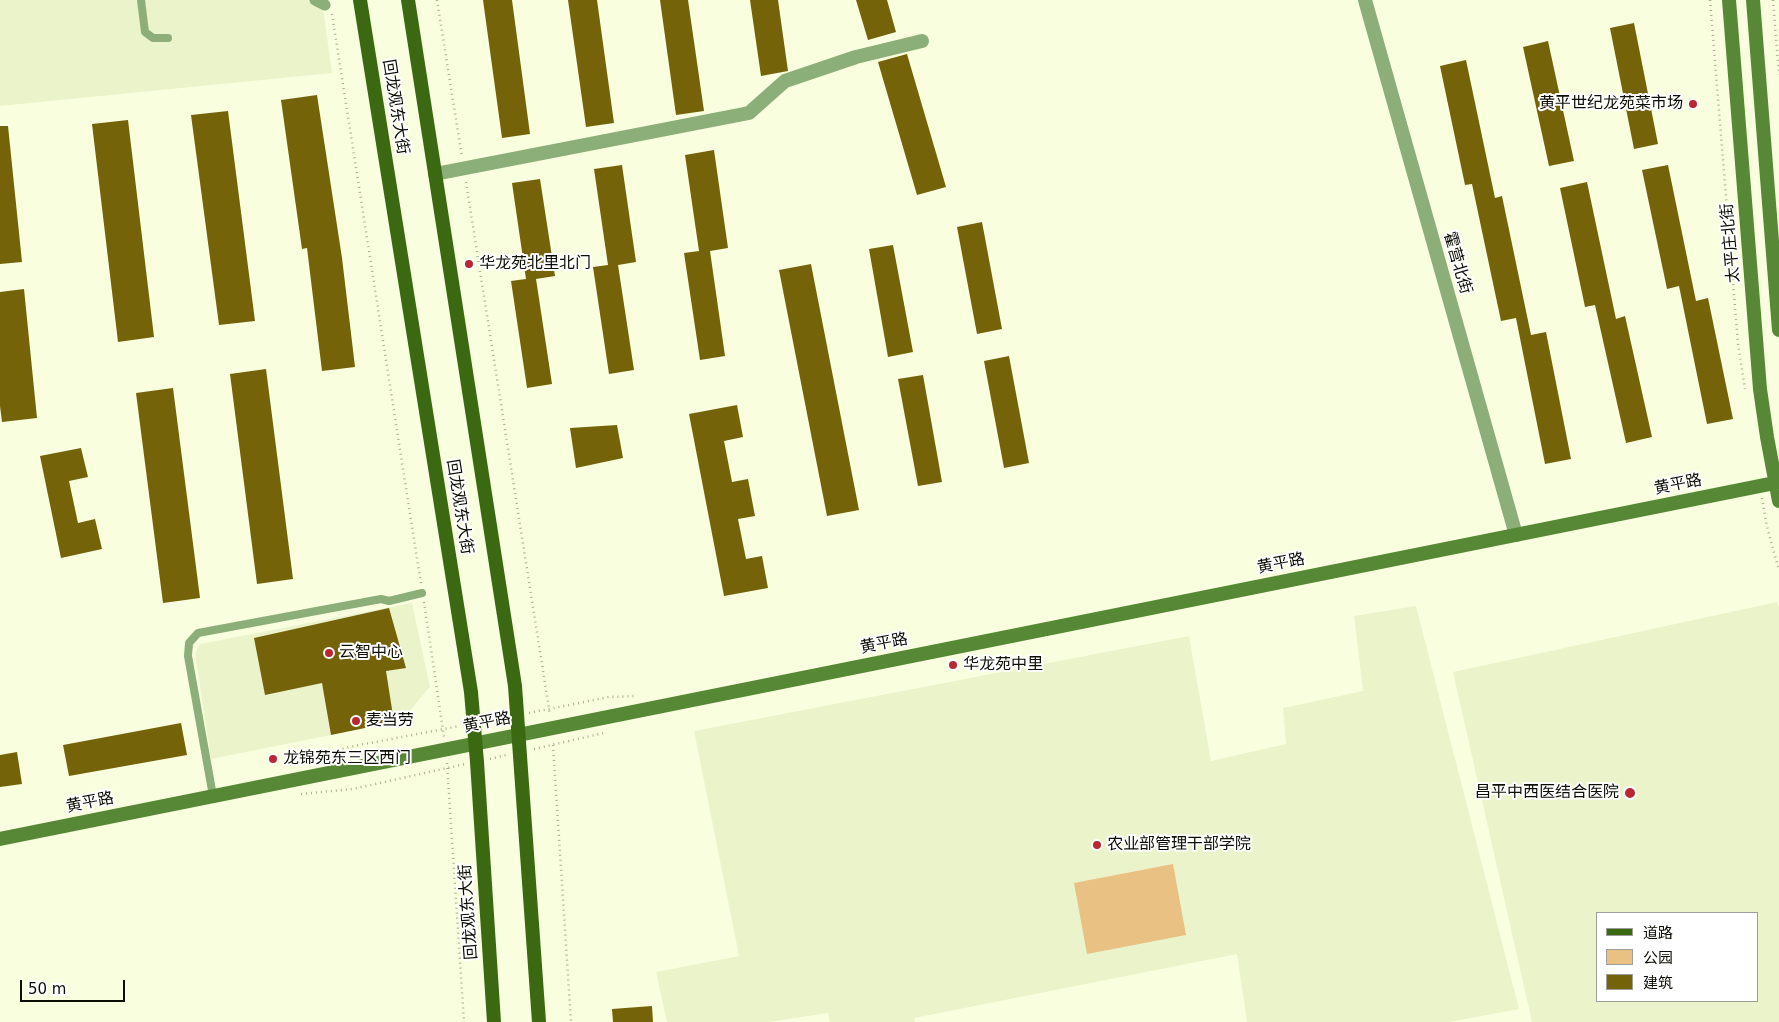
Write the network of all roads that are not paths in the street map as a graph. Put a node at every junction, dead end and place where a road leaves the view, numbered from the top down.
1 (141, 0) edge
2 (359, 0) edge
3 (408, 0) edge
4 (1365, 0) edge
5 (1729, 0) edge
6 (1753, 0) edge
7 (168, 38) dead end
8 (922, 41) dead end
9 (435, 174) junction
10 (1779, 330) edge
11 (1777, 483) edge
12 (1779, 501) edge
13 (1516, 535) junction
14 (422, 593) road end
15 (520, 734) junction
16 (476, 743) junction
17 (213, 796) junction
18 (0, 838) edge
19 (494, 1022) edge
20 (539, 1022) edge

1 - 7 lane
2 - 16 main road, 回龙观东大街
3 - 9 main road, 回龙观东大街
4 - 13 street, 霍营北街
5 - 11 main road, 太平庄北街
6 - 10 main road
8 - 9 street
9 - 15 main road, 回龙观东大街
11 - 12 main road
11 - 13 main road, 黄平路
13 - 15 main road, 黄平路
14 - 17 lane
15 - 16 main road, 黄平路
15 - 20 main road, 回龙观东大街
16 - 17 main road, 黄平路
16 - 19 main road, 回龙观东大街
17 - 18 main road, 黄平路

